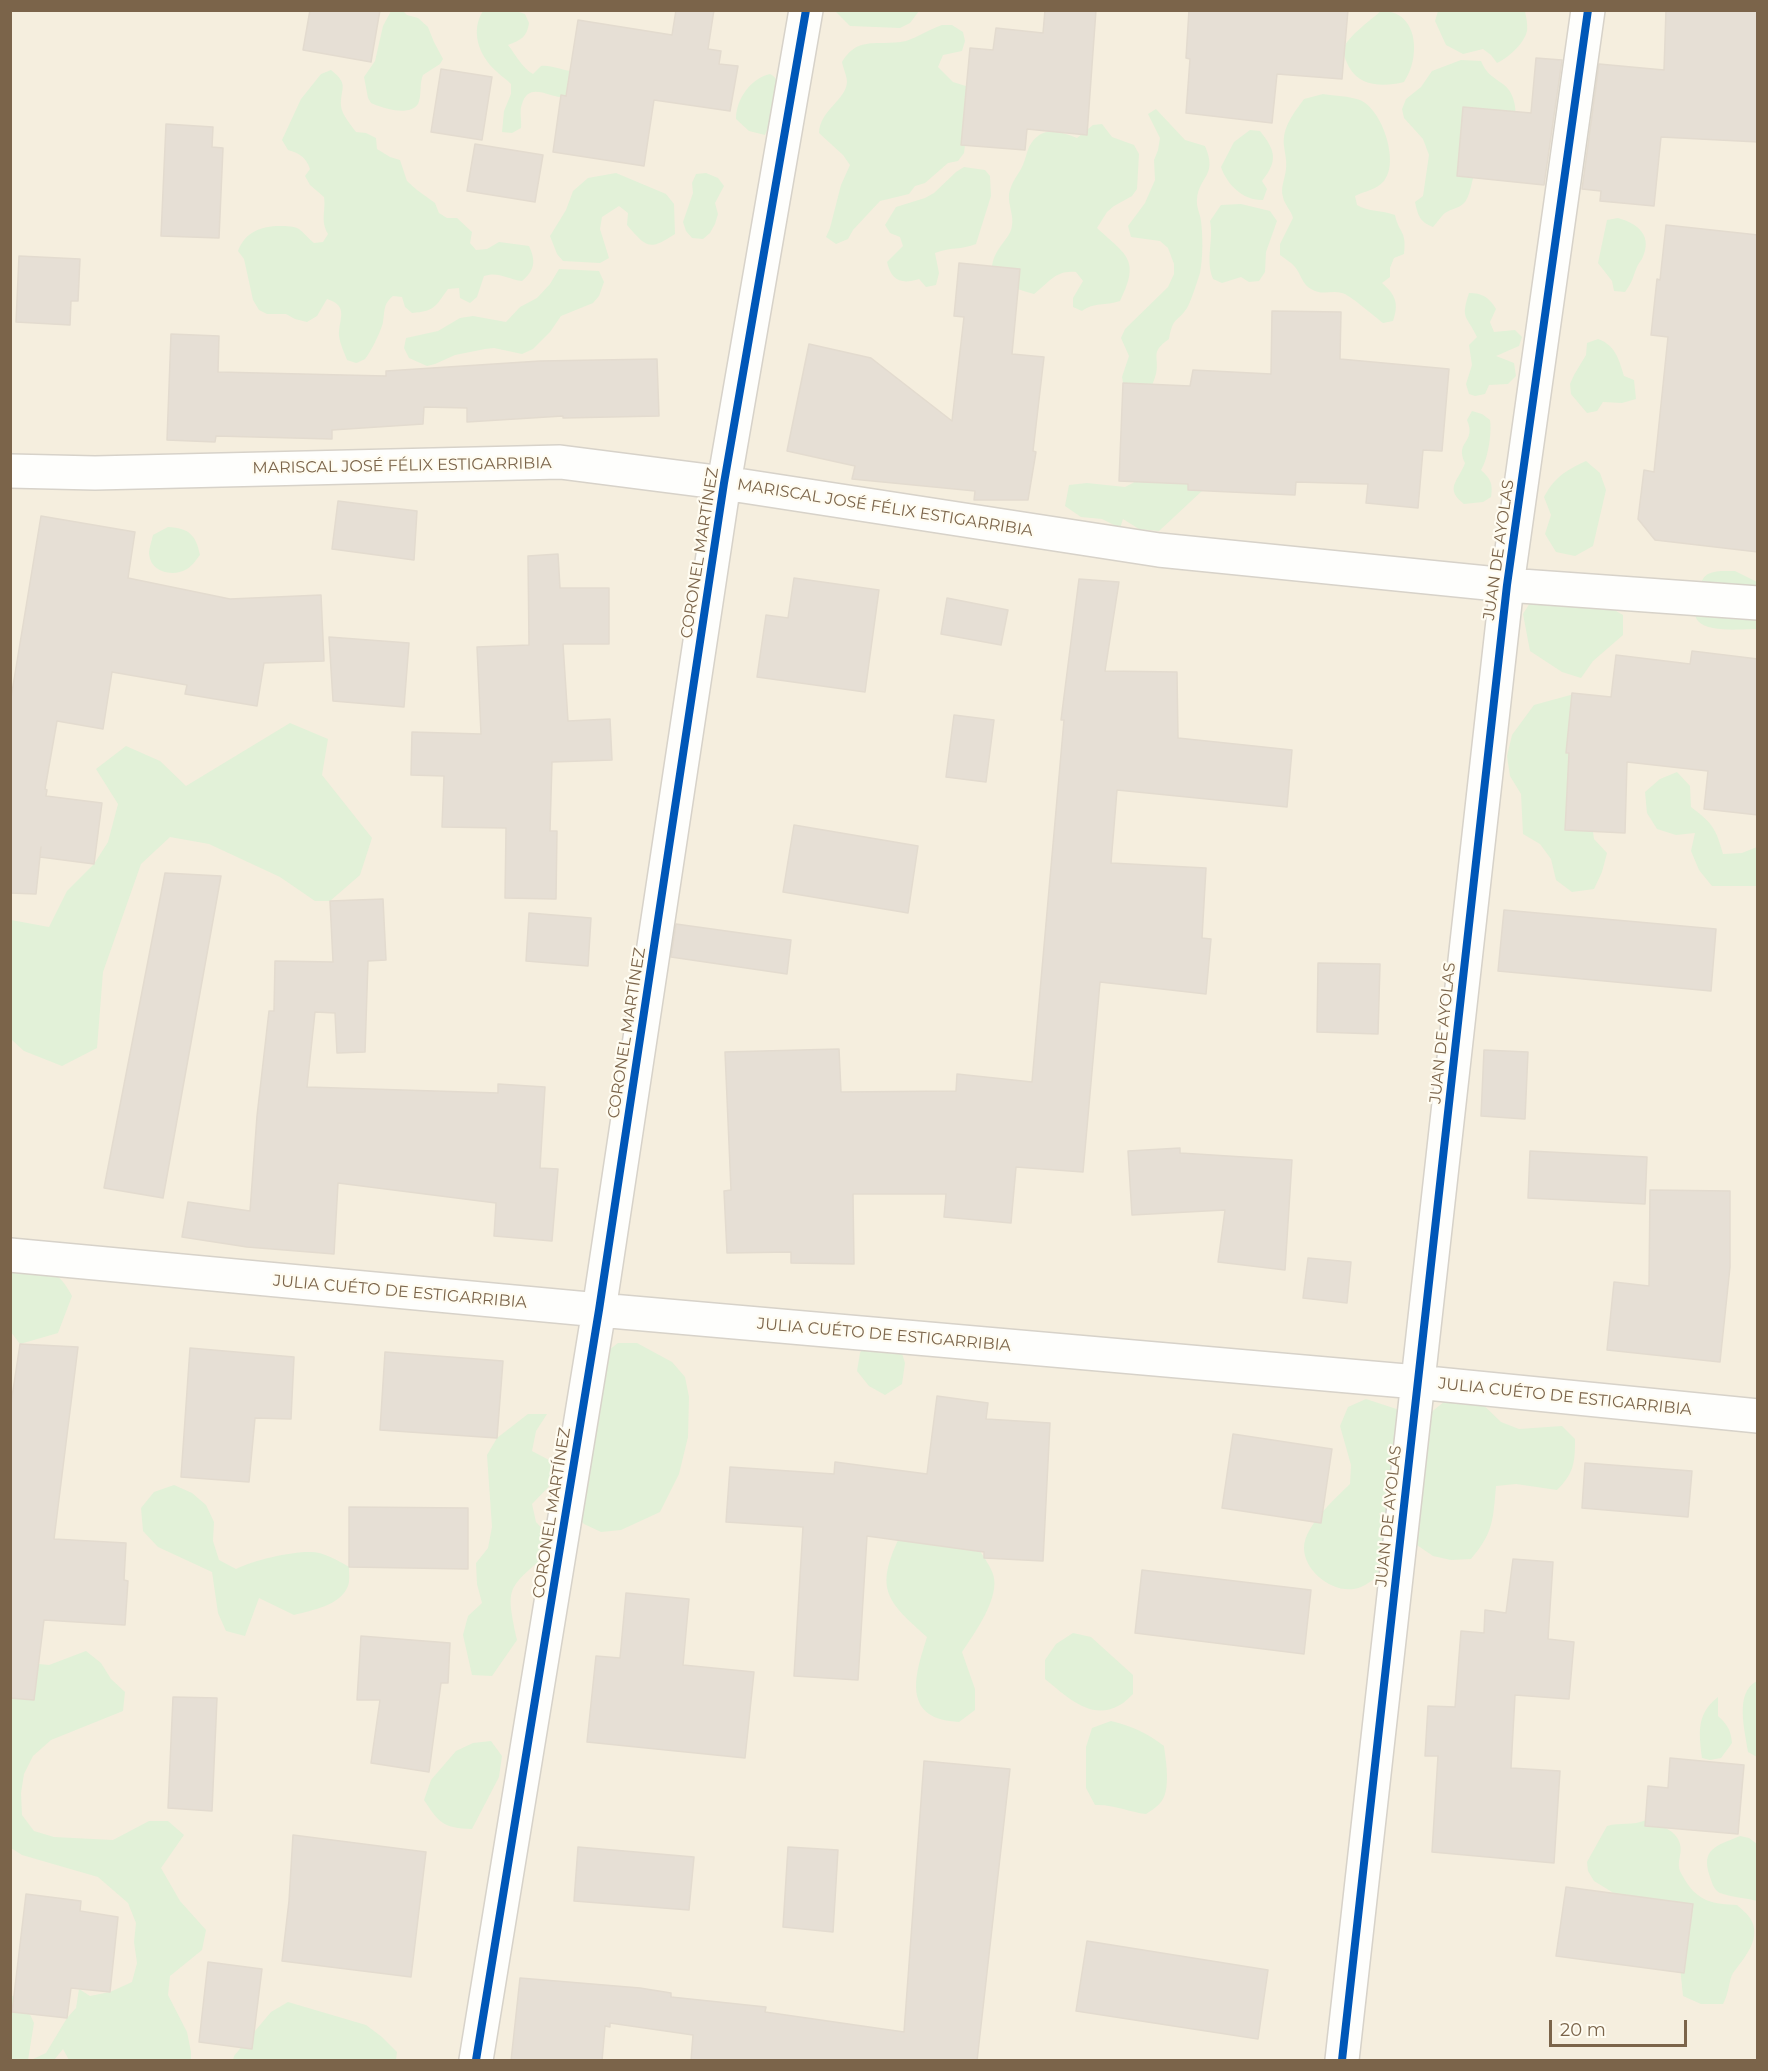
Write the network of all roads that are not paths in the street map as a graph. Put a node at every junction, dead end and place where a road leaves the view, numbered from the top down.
1 (806, 10) edge
2 (1588, 10) edge
3 (10, 471) edge
4 (724, 483) junction
5 (1507, 585) junction
6 (1758, 603) edge
7 (10, 1255) edge
8 (599, 1310) junction
9 (1417, 1382) junction
10 (1758, 1416) edge
11 (476, 2061) edge
12 (1342, 2061) edge

1 - 4 street, CORONEL MARTÍNEZ
2 - 5 street, JUAN DE AYOLAS
3 - 4 street, MARISCAL JOSÉ FÉLIX ESTIGARRIBIA
4 - 5 street, MARISCAL JOSÉ FÉLIX ESTIGARRIBIA
4 - 8 street, CORONEL MARTÍNEZ
5 - 6 street, MARISCAL JOSÉ FÉLIX ESTIGARRIBIA
5 - 9 street, JUAN DE AYOLAS
7 - 8 street, JULIA CUÉTO DE ESTIGARRIBIA
8 - 9 street, JULIA CUÉTO DE ESTIGARRIBIA
8 - 11 street, CORONEL MARTÍNEZ
9 - 10 street, JULIA CUÉTO DE ESTIGARRIBIA
9 - 12 street, JUAN DE AYOLAS

